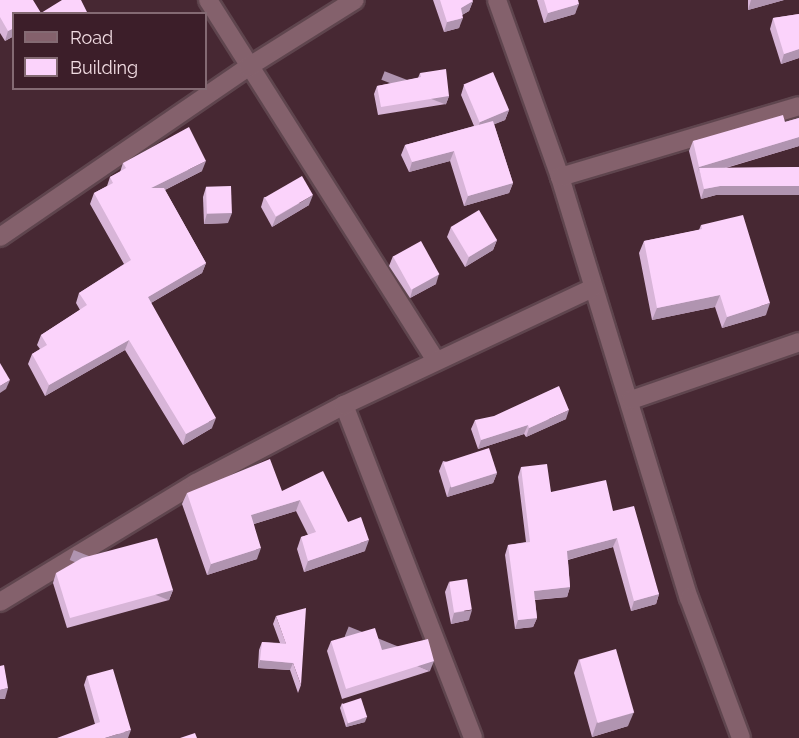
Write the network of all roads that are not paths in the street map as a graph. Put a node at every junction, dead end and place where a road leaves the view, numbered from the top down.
1 (208, 0) edge
2 (356, 0) edge
3 (497, 0) edge
4 (248, 67) junction
5 (799, 106) edge
6 (560, 177) junction
7 (0, 237) edge
8 (593, 288) junction
9 (799, 342) edge
10 (436, 361) junction
11 (632, 400) junction
12 (344, 405) junction
13 (0, 602) edge
14 (735, 736) edge
15 (473, 738) edge

1 - 4 street
2 - 4 street
3 - 6 street
4 - 7 street
4 - 10 street
5 - 6 street
6 - 8 street
8 - 10 street
8 - 11 street
9 - 11 street
10 - 12 street
11 - 14 street
12 - 13 street
12 - 15 street

